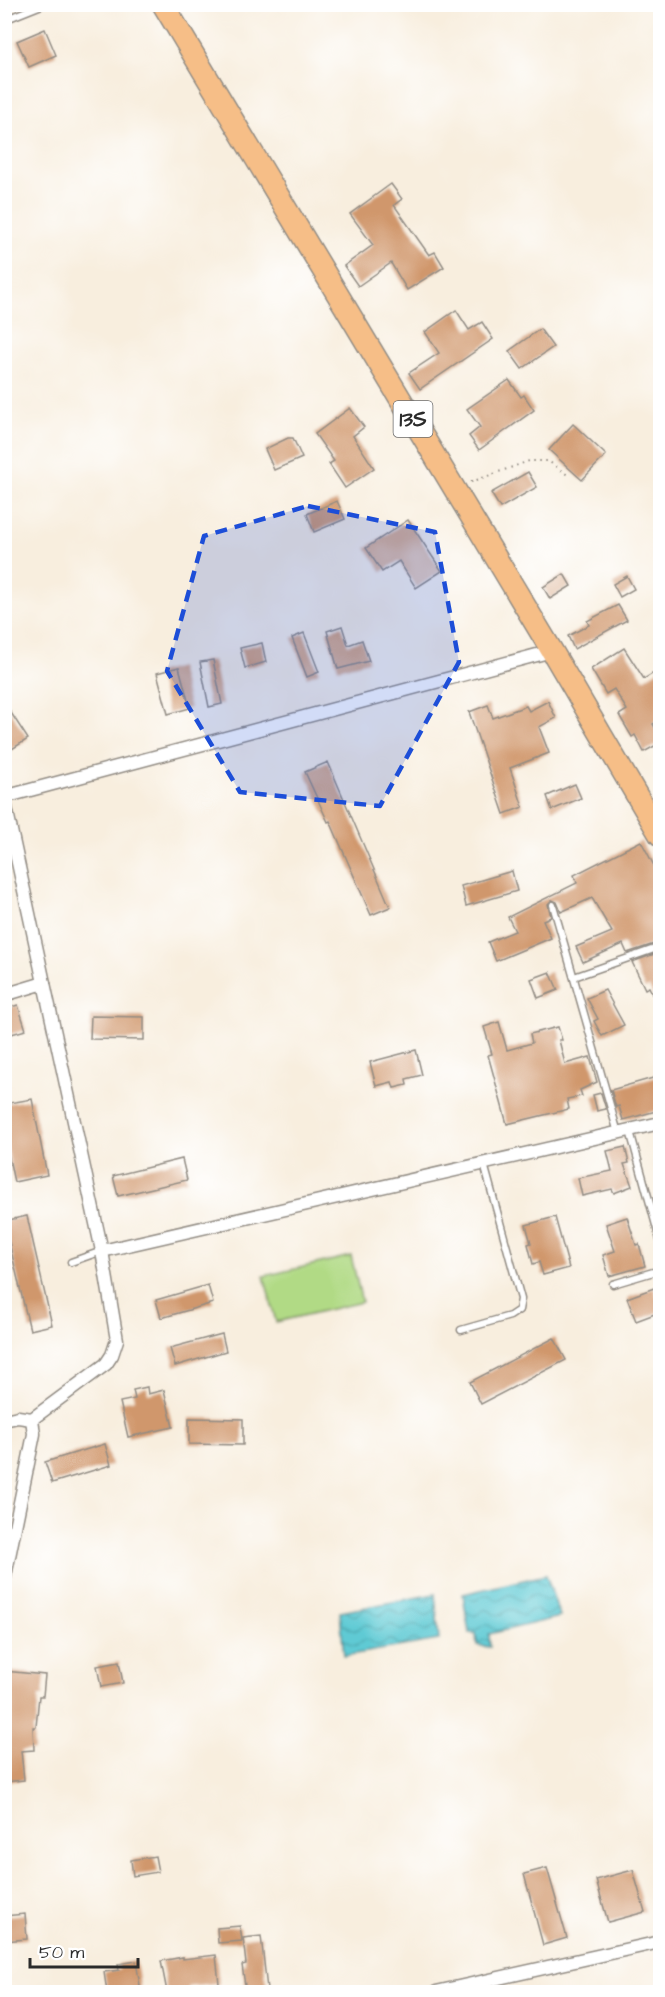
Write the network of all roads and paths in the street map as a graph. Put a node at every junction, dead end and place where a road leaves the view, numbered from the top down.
1 (44, 4) edge
2 (163, 4) edge
3 (4, 20) edge
4 (569, 476) dead end
5 (454, 488) junction
6 (552, 651) junction
7 (4, 798) edge
8 (660, 835) edge
9 (553, 905) dead end
10 (660, 947) edge
11 (574, 977) junction
12 (45, 983) junction
13 (4, 995) edge
14 (660, 1123) edge
15 (624, 1132) junction
16 (484, 1164) junction
17 (660, 1240) edge
18 (102, 1251) junction
19 (70, 1262) dead end
20 (660, 1270) edge
21 (613, 1284) dead end
22 (461, 1330) dead end
23 (32, 1419) junction
24 (4, 1420) edge
25 (4, 1581) edge
26 (660, 1942) edge
27 (436, 1992) edge

1 - 3 lane
2 - 5 highway, 13S
4 - 5 path
5 - 6 highway, 13S
6 - 7 street
6 - 8 highway, 13S
7 - 12 street
9 - 11 lane
10 - 11 lane
11 - 15 lane
12 - 13 street
12 - 18 street
14 - 15 street
15 - 16 street
15 - 17 lane
16 - 18 street
16 - 22 lane
18 - 19 lane
18 - 23 street
20 - 21 lane
23 - 24 street
23 - 25 street
26 - 27 street

